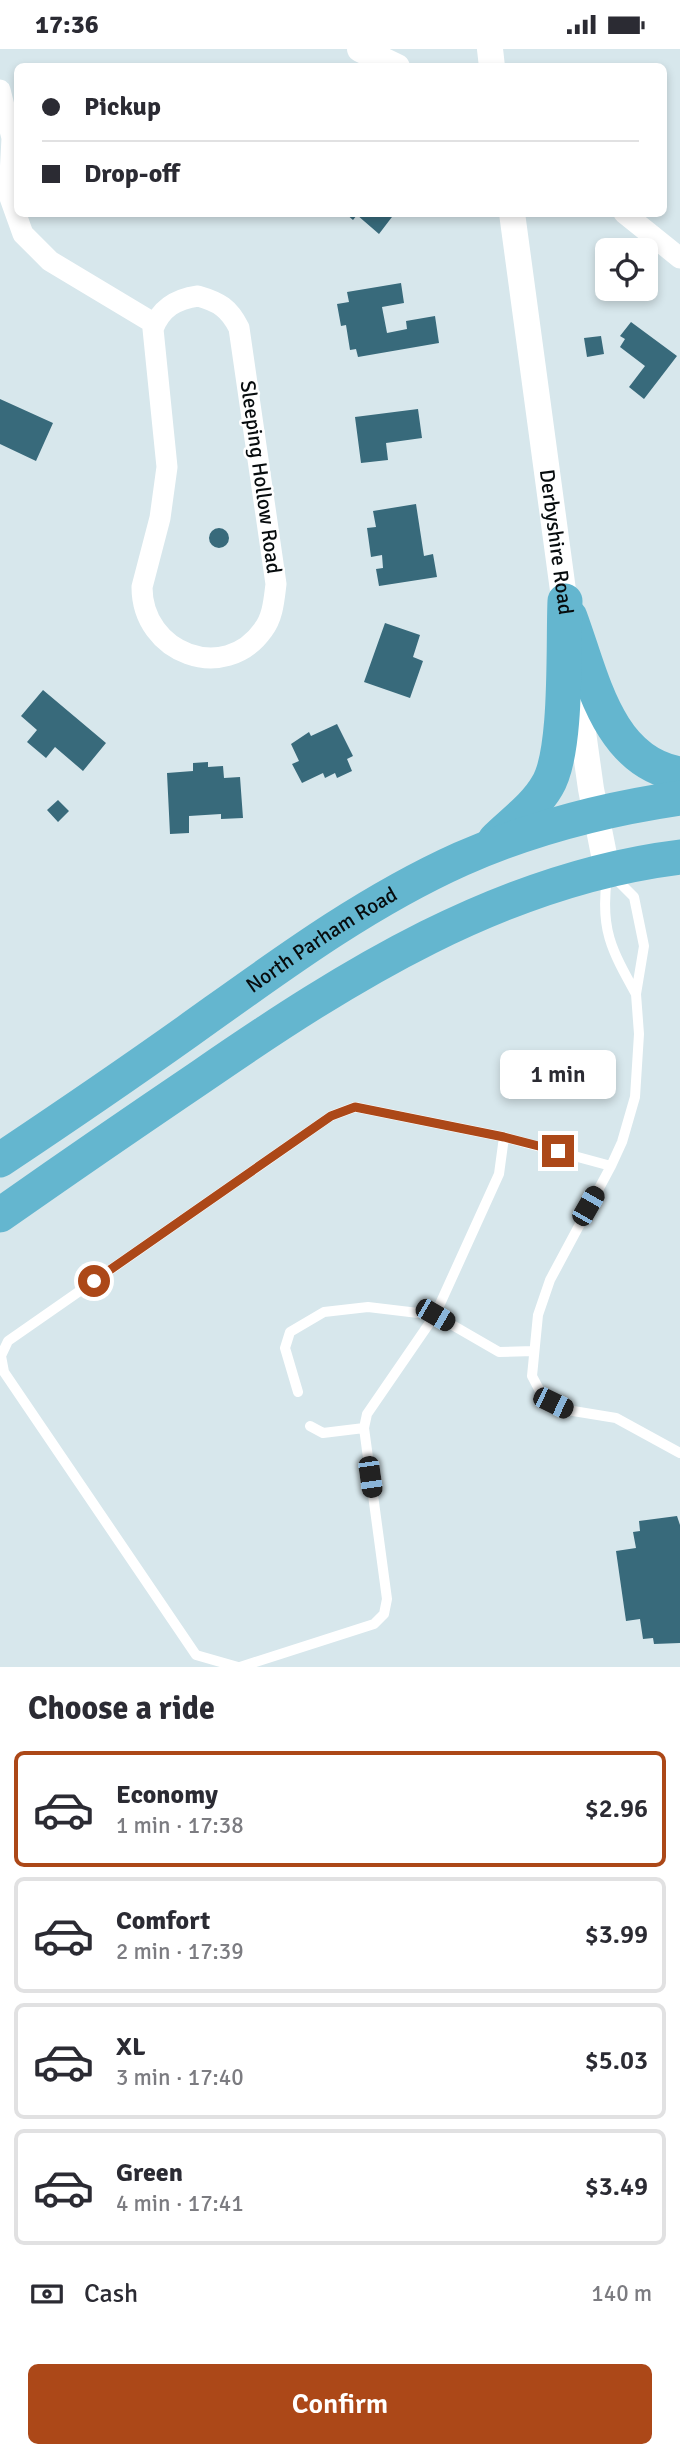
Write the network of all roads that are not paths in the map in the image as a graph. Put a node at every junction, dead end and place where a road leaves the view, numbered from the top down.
1 (360, 49) edge
2 (389, 63) edge
3 (0, 90) edge
4 (14, 209) edge
5 (17, 217) edge
6 (513, 217) edge
7 (629, 217) edge
8 (680, 258) edge
9 (155, 324) junction
10 (565, 601) junction
11 (680, 774) edge
12 (680, 798) edge
13 (595, 814) junction
14 (486, 849) junction
15 (680, 857) edge
16 (607, 870) junction
17 (636, 994) junction
18 (504, 1137) junction
19 (0, 1160) edge
20 (611, 1166) junction
21 (0, 1215) edge
22 (435, 1315) junction
23 (534, 1351) junction
24 (298, 1392) dead end
25 (310, 1426) dead end
26 (364, 1428) junction
27 (680, 1453) edge
28 (239, 1667) edge

1 - 2 street
3 - 4 street
5 - 9 street
6 - 10 street, Derbyshire Road
7 - 8 street
9 - 9 street, Sleeping Hollow Road
10 - 11 highway
10 - 13 street, Derbyshire Road
10 - 14 highway
12 - 13 highway, North Parham Road
13 - 14 highway, North Parham Road
13 - 16 street, Derbyshire Road
14 - 19 highway, North Parham Road
15 - 16 highway
16 - 17 lane
16 - 17 lane
16 - 21 highway
17 - 20 lane
18 - 20 lane
18 - 22 lane
18 - 28 lane
20 - 23 lane
22 - 23 lane
22 - 24 lane
22 - 26 lane
23 - 27 lane
25 - 26 lane
26 - 28 lane

